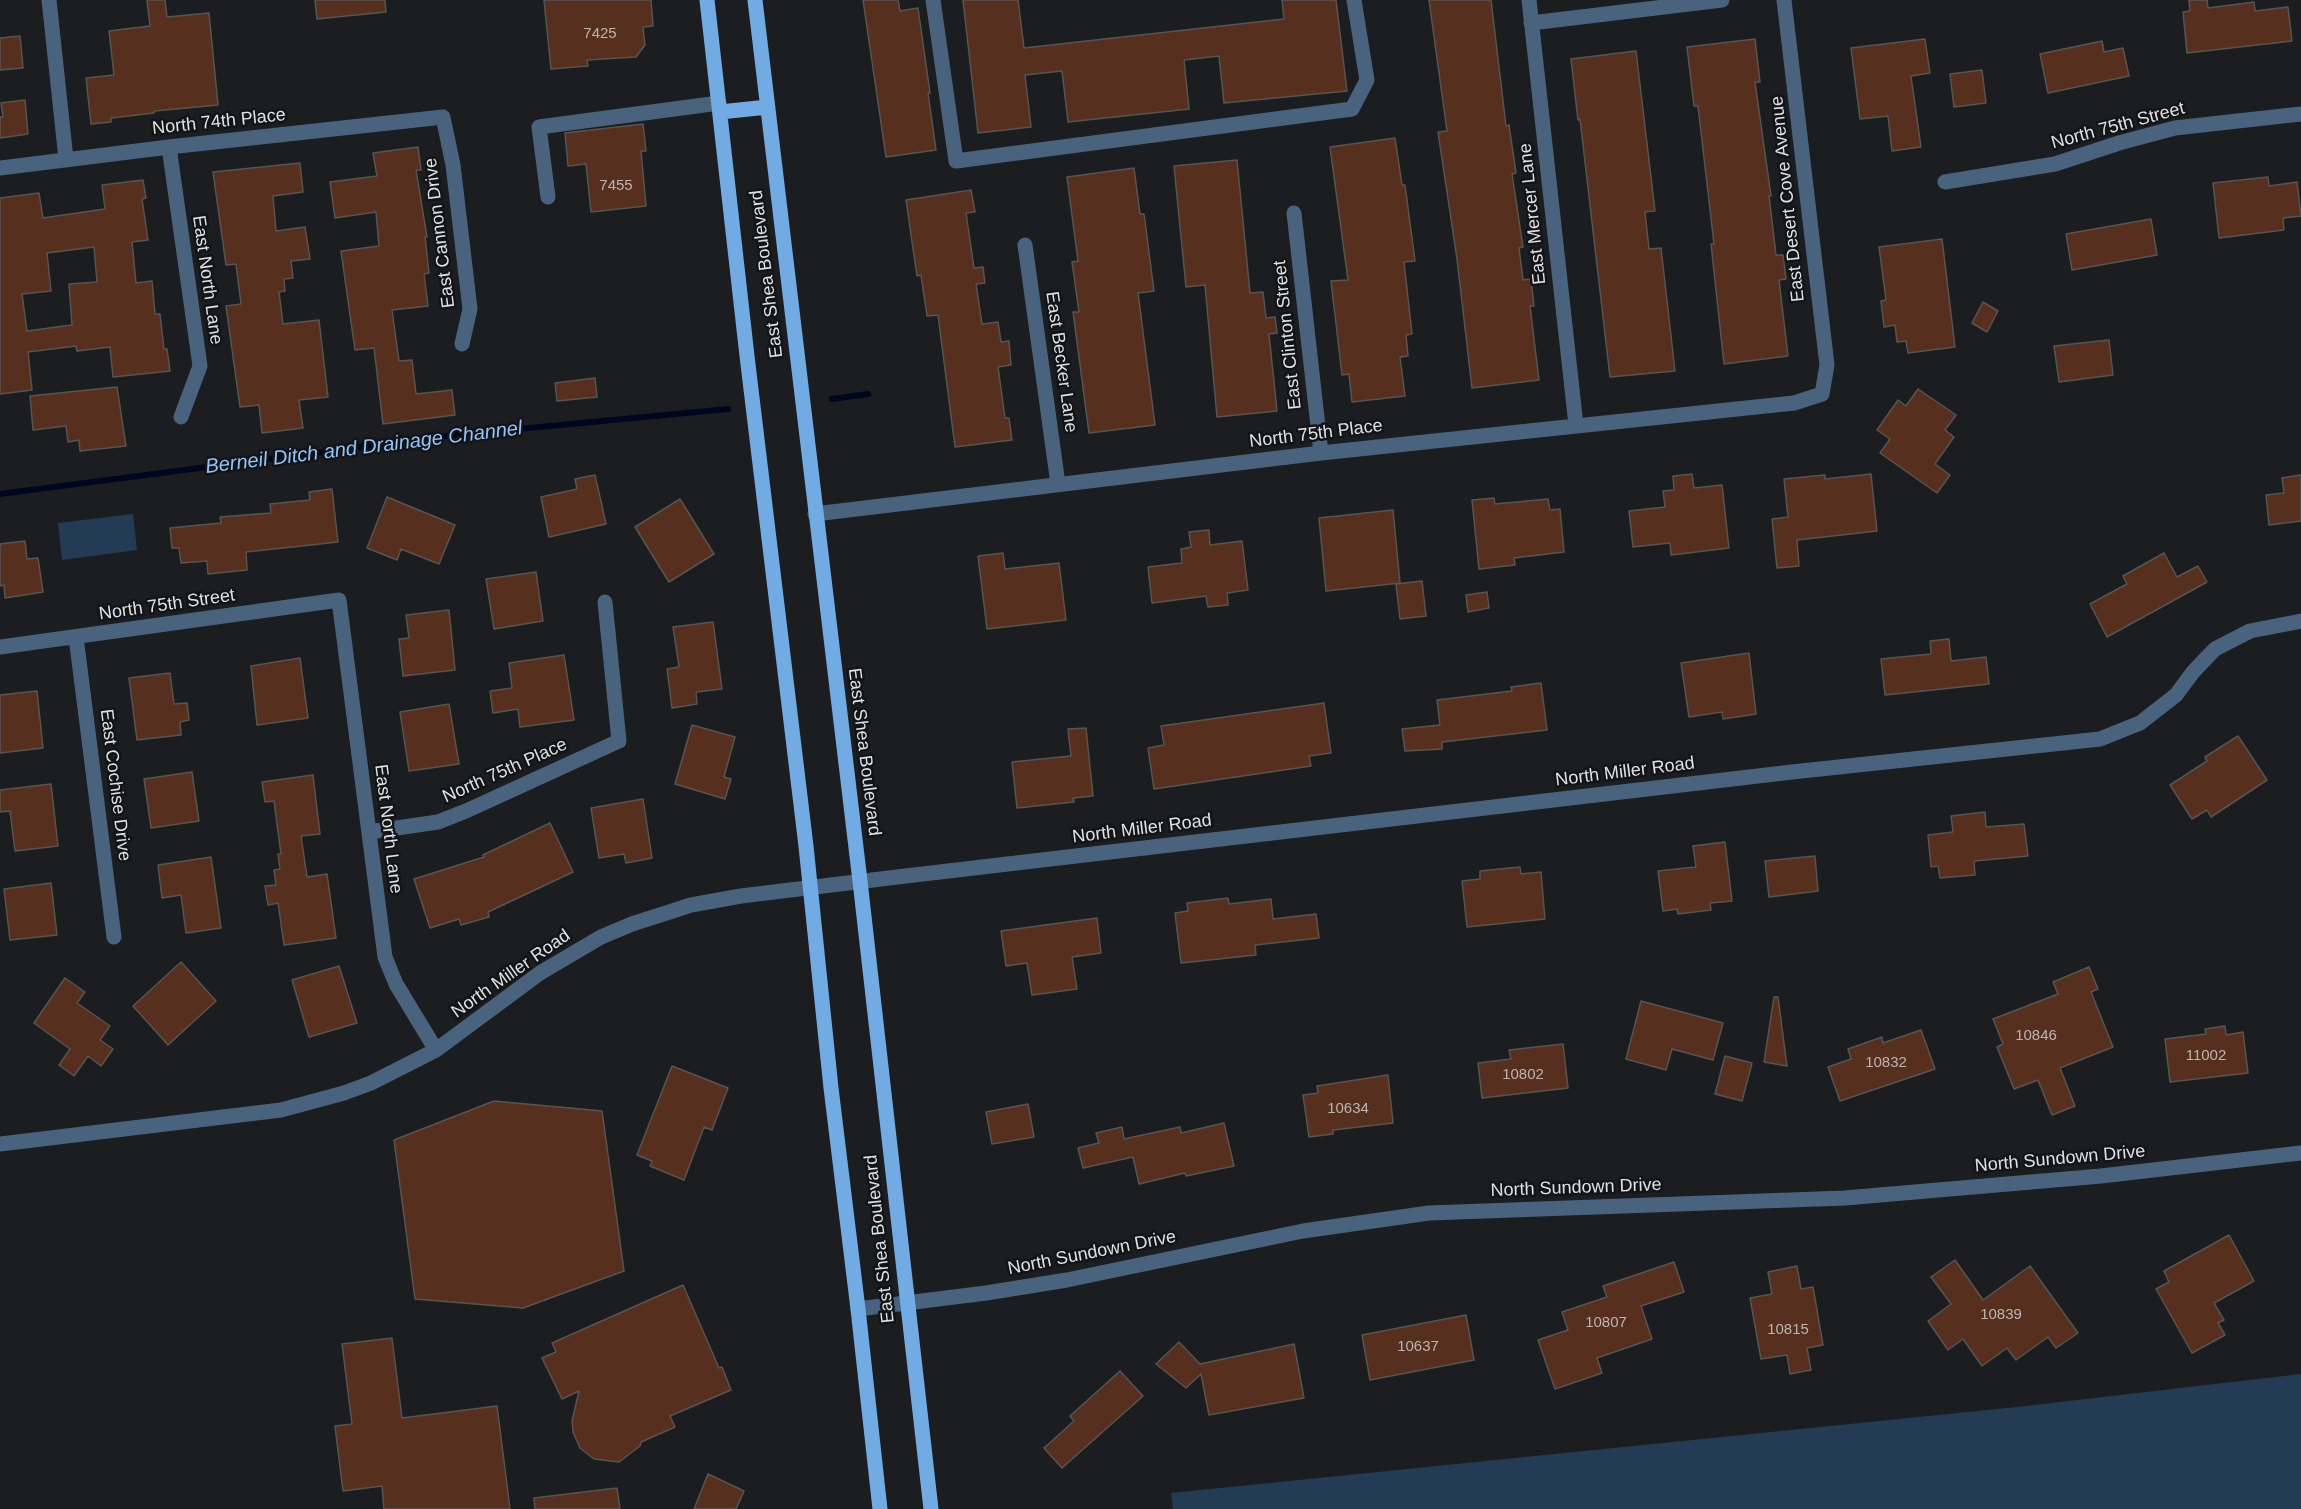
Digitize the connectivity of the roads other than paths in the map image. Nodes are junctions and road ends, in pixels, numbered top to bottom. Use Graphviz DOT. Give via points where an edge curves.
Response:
graph roads {
  1 [pos="49,0"];
  2 [pos="706,0"];
  3 [pos="755,0"];
  4 [pos="933,0"];
  5 [pos="1354,0"];
  6 [pos="1529,0"];
  7 [pos="1722,0"];
  8 [pos="1784,0"];
  9 [pos="1531,23"];
  10 [pos="768,106"];
  11 [pos="720,107"];
  12 [pos="2301,114"];
  13 [pos="443,117"];
  14 [pos="169,147"];
  15 [pos="66,159"];
  16 [pos="0,168"];
  17 [pos="1945,182"];
  18 [pos="548,197"];
  19 [pos="1294,213"];
  20 [pos="1025,245"];
  21 [pos="462,344"];
  22 [pos="1822,394"];
  23 [pos="181,417"];
  24 [pos="1576,425"];
  25 [pos="1321,453"];
  26 [pos="1058,484"];
  27 [pos="815,514"];
  28 [pos="339,600"];
  29 [pos="605,602"];
  30 [pos="2301,621"];
  31 [pos="76,637"];
  32 [pos="0,647"];
  33 [pos="369,832"];
  34 [pos="860,881"];
  35 [pos="810,888"];
  36 [pos="114,937"];
  37 [pos="436,1050"];
  38 [pos="0,1144"];
  39 [pos="2301,1154"];
  40 [pos="907,1303"];
  41 [pos="858,1309"];
  42 [pos="880,1509"];
  43 [pos="931,1509"];
  1 -- 15 [label="street"];
  2 -- 11 [label="main road, East Shea Boulevard"];
  3 -- 10 [label="main road, East Shea Boulevard"];
  4 -- 5 [label="street" via="956,161 1352,110 1367,80"];
  6 -- 9 [label="street, East Mercer Lane"];
  7 -- 9 [label="street"];
  8 -- 22 [label="street, East Desert Cove Avenue" via="1827,366"];
  9 -- 24 [label="street, East Mercer Lane"];
  10 -- 11 [label="main road"];
  10 -- 27 [label="main road, East Shea Boulevard"];
  11 -- 18 [label="street" via="539,127"];
  11 -- 35 [label="main road, East Shea Boulevard"];
  12 -- 17 [label="street, North 75th Street" via="2175,128 2055,164"];
  13 -- 14 [label="street, North 74th Place"];
  13 -- 21 [label="street, East Cannon Drive" via="453,165 470,309"];
  14 -- 15 [label="street, North 74th Place"];
  14 -- 23 [label="street, East North Lane" via="200,366"];
  15 -- 16 [label="street, North 74th Place"];
  19 -- 25 [label="street, East Clinton Street"];
  20 -- 26 [label="street, East Becker Lane"];
  22 -- 24 [label="street, North 75th Place" via="1794,403"];
  24 -- 25 [label="street, North 75th Place"];
  25 -- 26 [label="street, North 75th Place"];
  26 -- 27 [label="street, North 75th Place"];
  27 -- 34 [label="main road, East Shea Boulevard"];
  28 -- 31 [label="street, North 75th Street"];
  28 -- 33 [label="street, East North Lane"];
  29 -- 33 [label="street, North 75th Place" via="619,741 448,818"];
  30 -- 34 [label="street, North Miller Road" via="2250,631 2215,649 2176,695 2140,723 2100,739"];
  31 -- 32 [label="street, North 75th Street"];
  31 -- 36 [label="street, East Cochise Drive"];
  33 -- 37 [label="street, East North Lane" via="385,957 396,984"];
  34 -- 35 [label="street, North Miller Road"];
  34 -- 40 [label="main road, East Shea Boulevard"];
  35 -- 37 [label="street, North Miller Road" via="692,905 622,928 540,973"];
  35 -- 41 [label="main road, East Shea Boulevard"];
  37 -- 38 [label="street, North Miller Road" via="371,1083 281,1110"];
  39 -- 40 [label="street, North Sundown Drive" via="1845,1198 1429,1213 1303,1231 1066,1280"];
  40 -- 41 [label="street, North Sundown Drive"];
  40 -- 43 [label="main road, East Shea Boulevard"];
  41 -- 42 [label="main road, East Shea Boulevard"];
}
